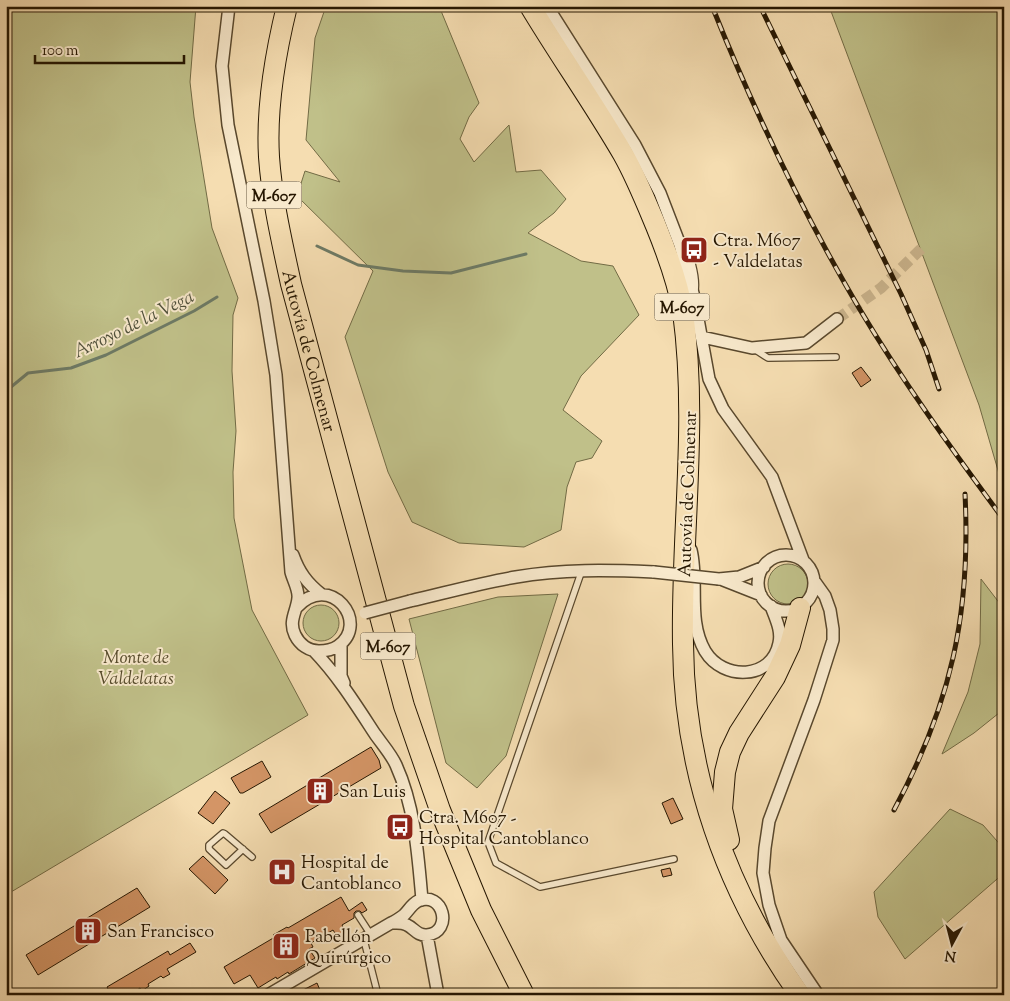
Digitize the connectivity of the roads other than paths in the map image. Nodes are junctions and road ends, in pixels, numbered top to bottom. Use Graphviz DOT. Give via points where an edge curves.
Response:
graph roads {
  1 [pos="229,6"];
  2 [pos="287,6"];
  3 [pos="530,6"];
  4 [pos="547,6"];
  5 [pos="837,319"];
  6 [pos="702,337"];
  7 [pos="752,348"];
  8 [pos="836,357"];
  9 [pos="687,531"];
  10 [pos="289,544"];
  11 [pos="803,560"];
  12 [pos="764,567"];
  13 [pos="582,570"];
  14 [pos="719,579"];
  15 [pos="815,582"];
  16 [pos="321,594"];
  17 [pos="761,595"];
  18 [pos="771,606"];
  19 [pos="297,607"];
  20 [pos="346,608"];
  21 [pos="800,608"];
  22 [pos="365,612"];
  23 [pos="350,625"];
  24 [pos="341,644"];
  25 [pos="314,651"];
  26 [pos="350,696"];
  27 [pos="243,849"];
  28 [pos="252,857"];
  29 [pos="674,860"];
  30 [pos="422,900"];
  31 [pos="410,908"];
  32 [pos="358,915"];
  33 [pos="391,923"];
  34 [pos="410,926"];
  35 [pos="427,935"];
  36 [pos="763,936"];
  37 [pos="367,938"];
  38 [pos="268,995"];
  39 [pos="378,995"];
  40 [pos="438,995"];
  41 [pos="524,995"];
  42 [pos="800,995"];
  43 [pos="818,995"];
  1 -- 10 [label="street" via="222,66 228,125 276,375"];
  2 -- 41 [label="highway, Autovía de Colmenar / M-607" via="270,105 269,156 277,222 291,284 404,706 440,810 481,910"];
  3 -- 9 [label="highway, Autovía de Colmenar / M-607" via="623,155 660,237 675,280 682,310 690,391"];
  4 -- 6 [label="street" via="635,145 660,193 680,245"];
  5 -- 7 [label="street" via="806,343"];
  6 -- 7 [label="street"];
  6 -- 11 [label="street" via="709,379 723,409 772,477"];
  7 -- 8 [label="lane" via="768,358"];
  9 -- 18 [label="street" via="695,566 695,621 704,650 716,664 735,672 748,672 770,660 776,653 780,636"];
  9 -- 36 [label="highway, Autovía de Colmenar / M-607" via="683,645 690,732 714,829 730,873"];
  10 -- 16 [label="street" via="297,567"];
  10 -- 19 [label="street" via="291,572 299,595"];
  11 -- 12 [label="street" via="780,555 770,559"];
  11 -- 15 [label="street" via="813,573"];
  12 -- 14 [label="street" via="739,577"];
  12 -- 17 [label="street" via="758,585"];
  13 -- 14 [label="street, bridge" via="654,572"];
  13 -- 22 [label="street, bridge" via="515,577"];
  13 -- 29 [label="lane" via="488,842 496,863 540,887"];
  14 -- 17 [label="street"];
  15 -- 21 [label="street" via="811,597"];
  15 -- 43 [label="street" via="830,610 833,640 769,821 763,873 768,905 781,940"];
  16 -- 19 [label="street" via="303,600"];
  16 -- 20 [label="street" via="331,596"];
  17 -- 18 [label="street"];
  18 -- 21 [label="street" via="790,611"];
  19 -- 25 [label="street" via="293,615 294,633 299,641"];
  20 -- 22 [label="street"];
  20 -- 23 [label="street"];
  21 -- 36 [label="highway" via="790,645 775,677 739,733 725,772 722,809 728,836 755,902"];
  22 -- 23 [label="street"];
  23 -- 24 [label="street"];
  24 -- 25 [label="street" via="333,649"];
  24 -- 26 [label="street" via="341,676"];
  25 -- 26 [label="street"];
  26 -- 30 [label="street" via="396,764 413,825"];
  27 -- 27 [label="lane" via="222,833 209,845 209,849 226,865"];
  27 -- 28 [label="lane"];
  30 -- 31 [label="street"];
  30 -- 35 [label="street" via="436,903 443,916 437,931"];
  31 -- 33 [label="street"];
  31 -- 34 [label="street" via="407,916"];
  32 -- 37 [label="lane"];
  33 -- 34 [label="street"];
  33 -- 37 [label="street"];
  34 -- 35 [label="street" via="419,934"];
  35 -- 40 [label="street"];
  36 -- 42 [label="highway, Autovía de Colmenar / M-607"];
  37 -- 38 [label="street"];
  37 -- 39 [label="lane"];
}
